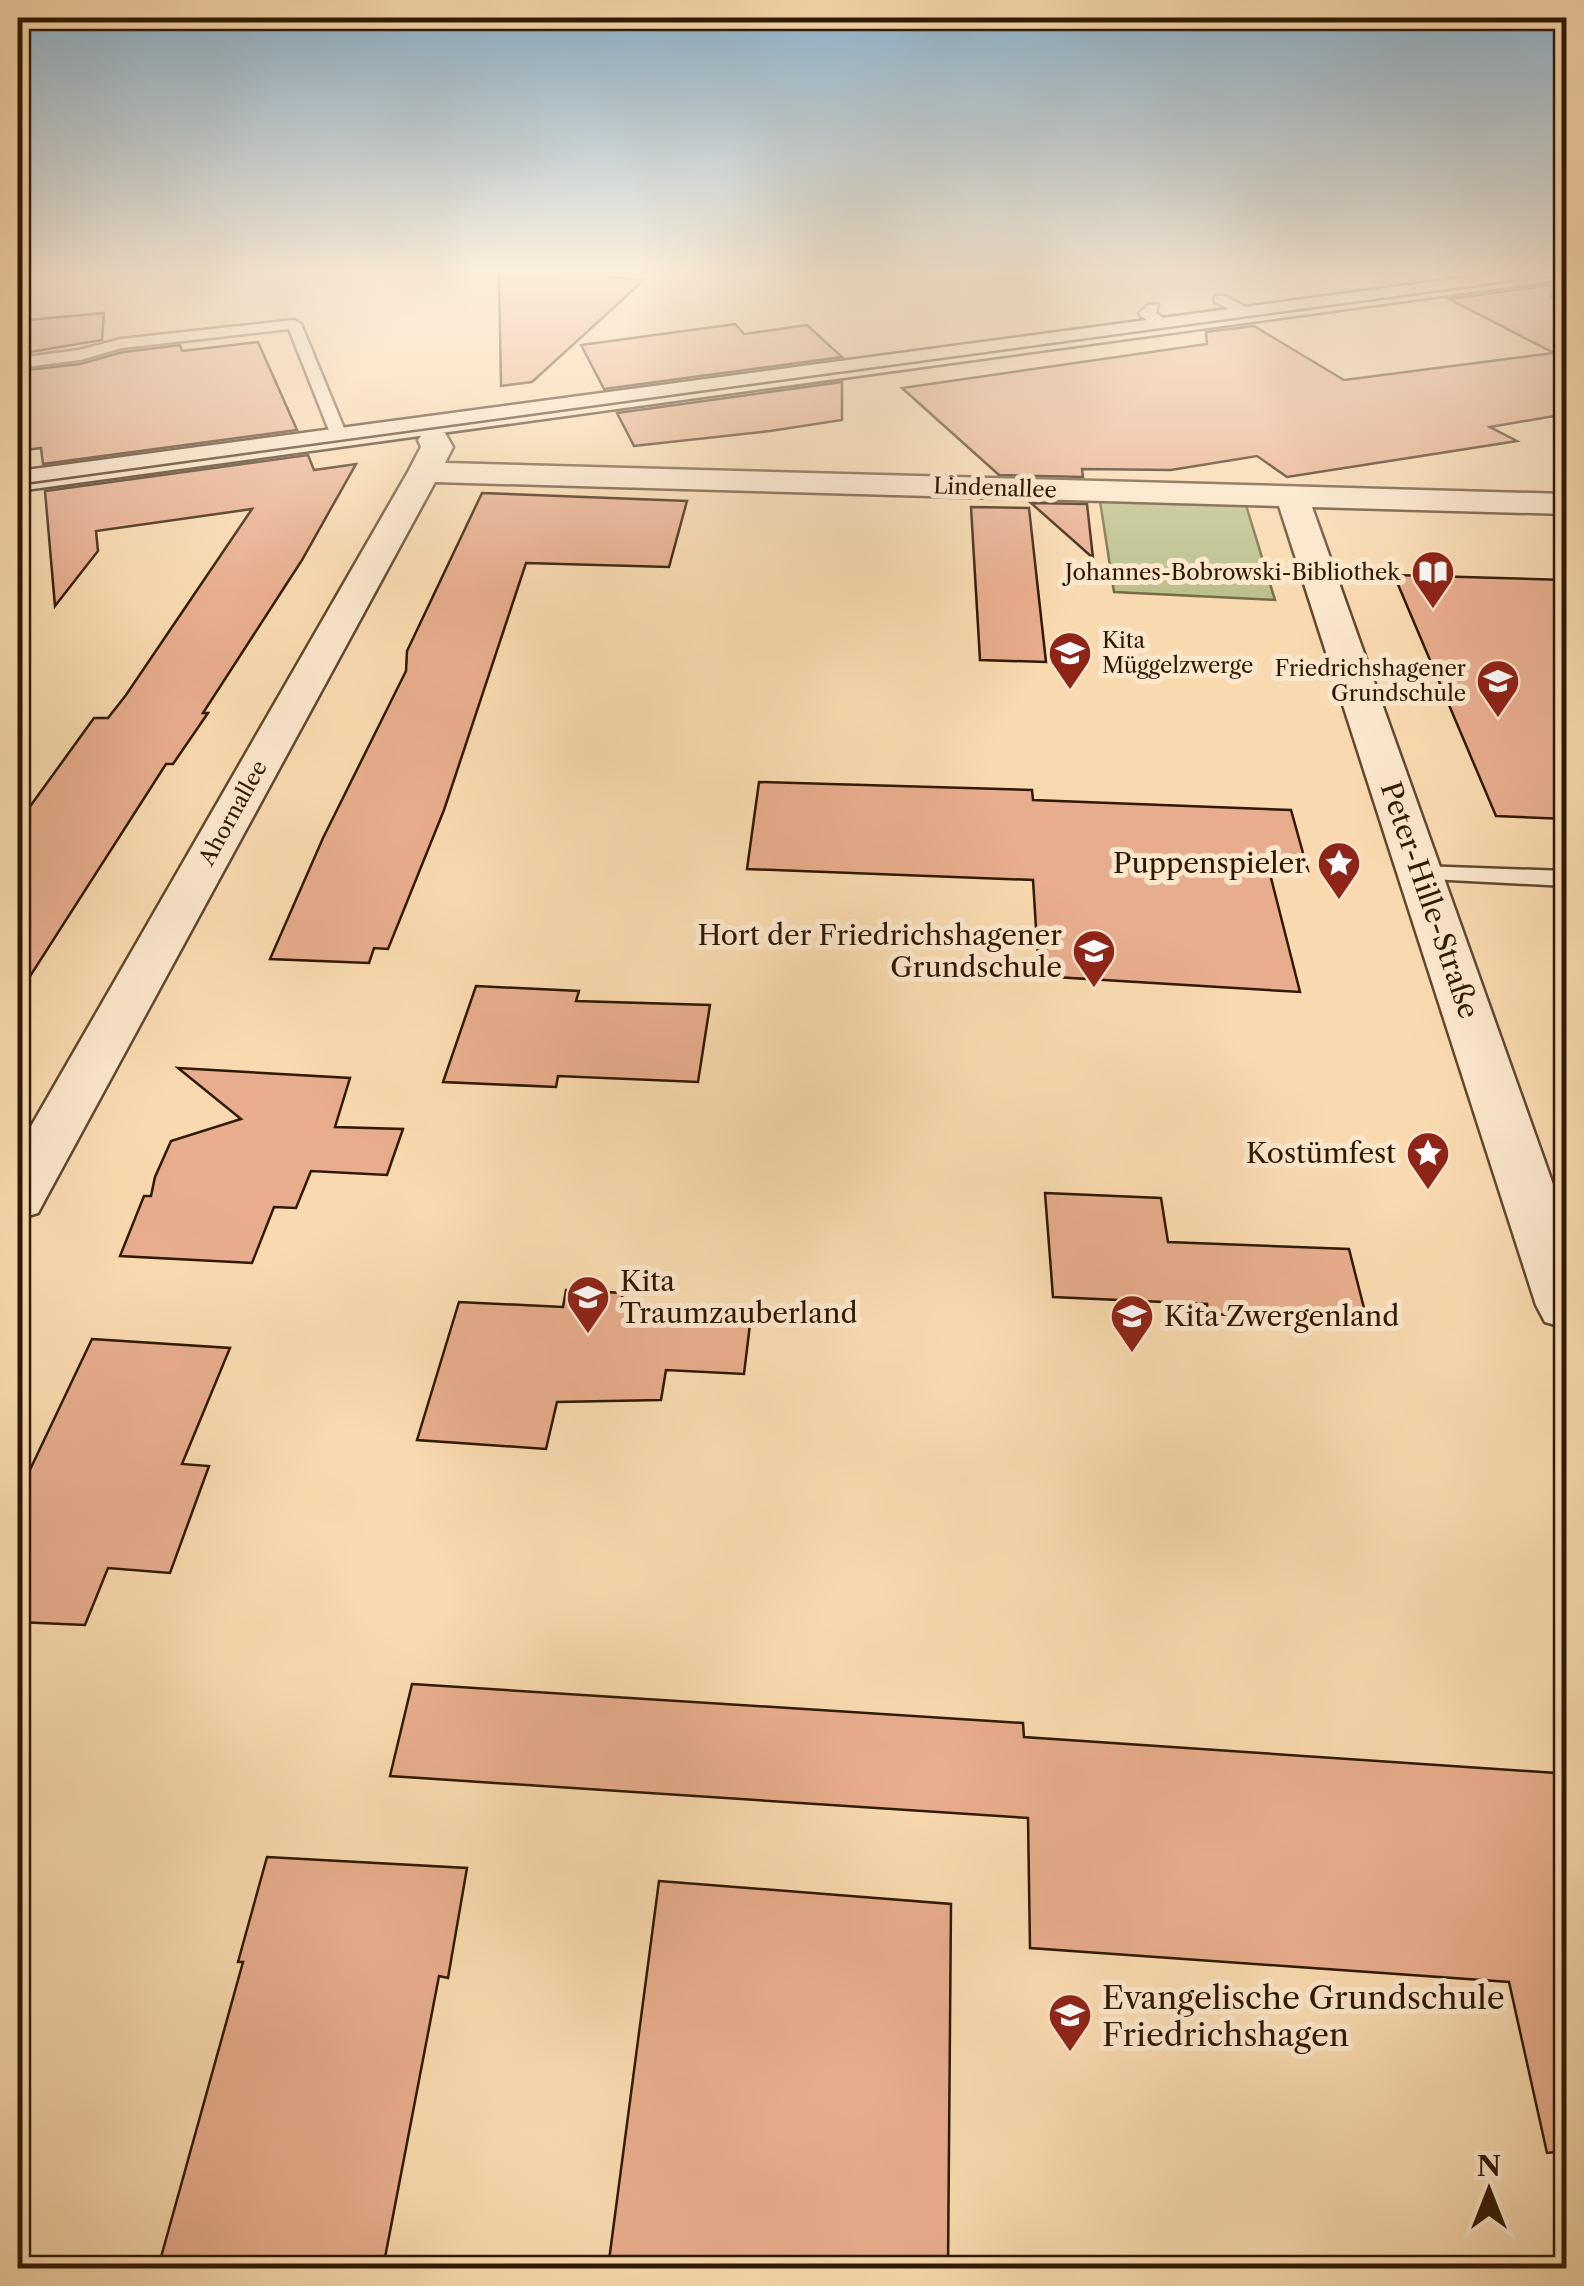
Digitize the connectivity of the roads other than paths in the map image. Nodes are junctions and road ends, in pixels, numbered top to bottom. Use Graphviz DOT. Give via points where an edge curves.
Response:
graph roads {
  1 [pos="316,379"];
  2 [pos="745,379"];
  3 [pos="428,426"];
  4 [pos="340,438"];
  5 [pos="424,472"];
  6 [pos="18,481"];
  7 [pos="1292,496"];
  8 [pos="1566,504"];
  9 [pos="1420,872"];
  10 [pos="1566,879"];
  11 [pos="18,1198"];
  12 [pos="1566,1304"];
  1 -- 4 [label="lane"];
  2 -- 3 [label="street"];
  3 -- 4 [label="street"];
  3 -- 5 [label="street, Ahornallee" via="436,447"];
  4 -- 6 [label="street"];
  5 -- 7 [label="street, Lindenallee"];
  5 -- 11 [label="street, Ahornallee"];
  7 -- 8 [label="street, Lindenallee"];
  7 -- 9 [label="street, Peter-Hille-Straße"];
  9 -- 10 [label="lane"];
  9 -- 12 [label="street, Peter-Hille-Straße"];
}
